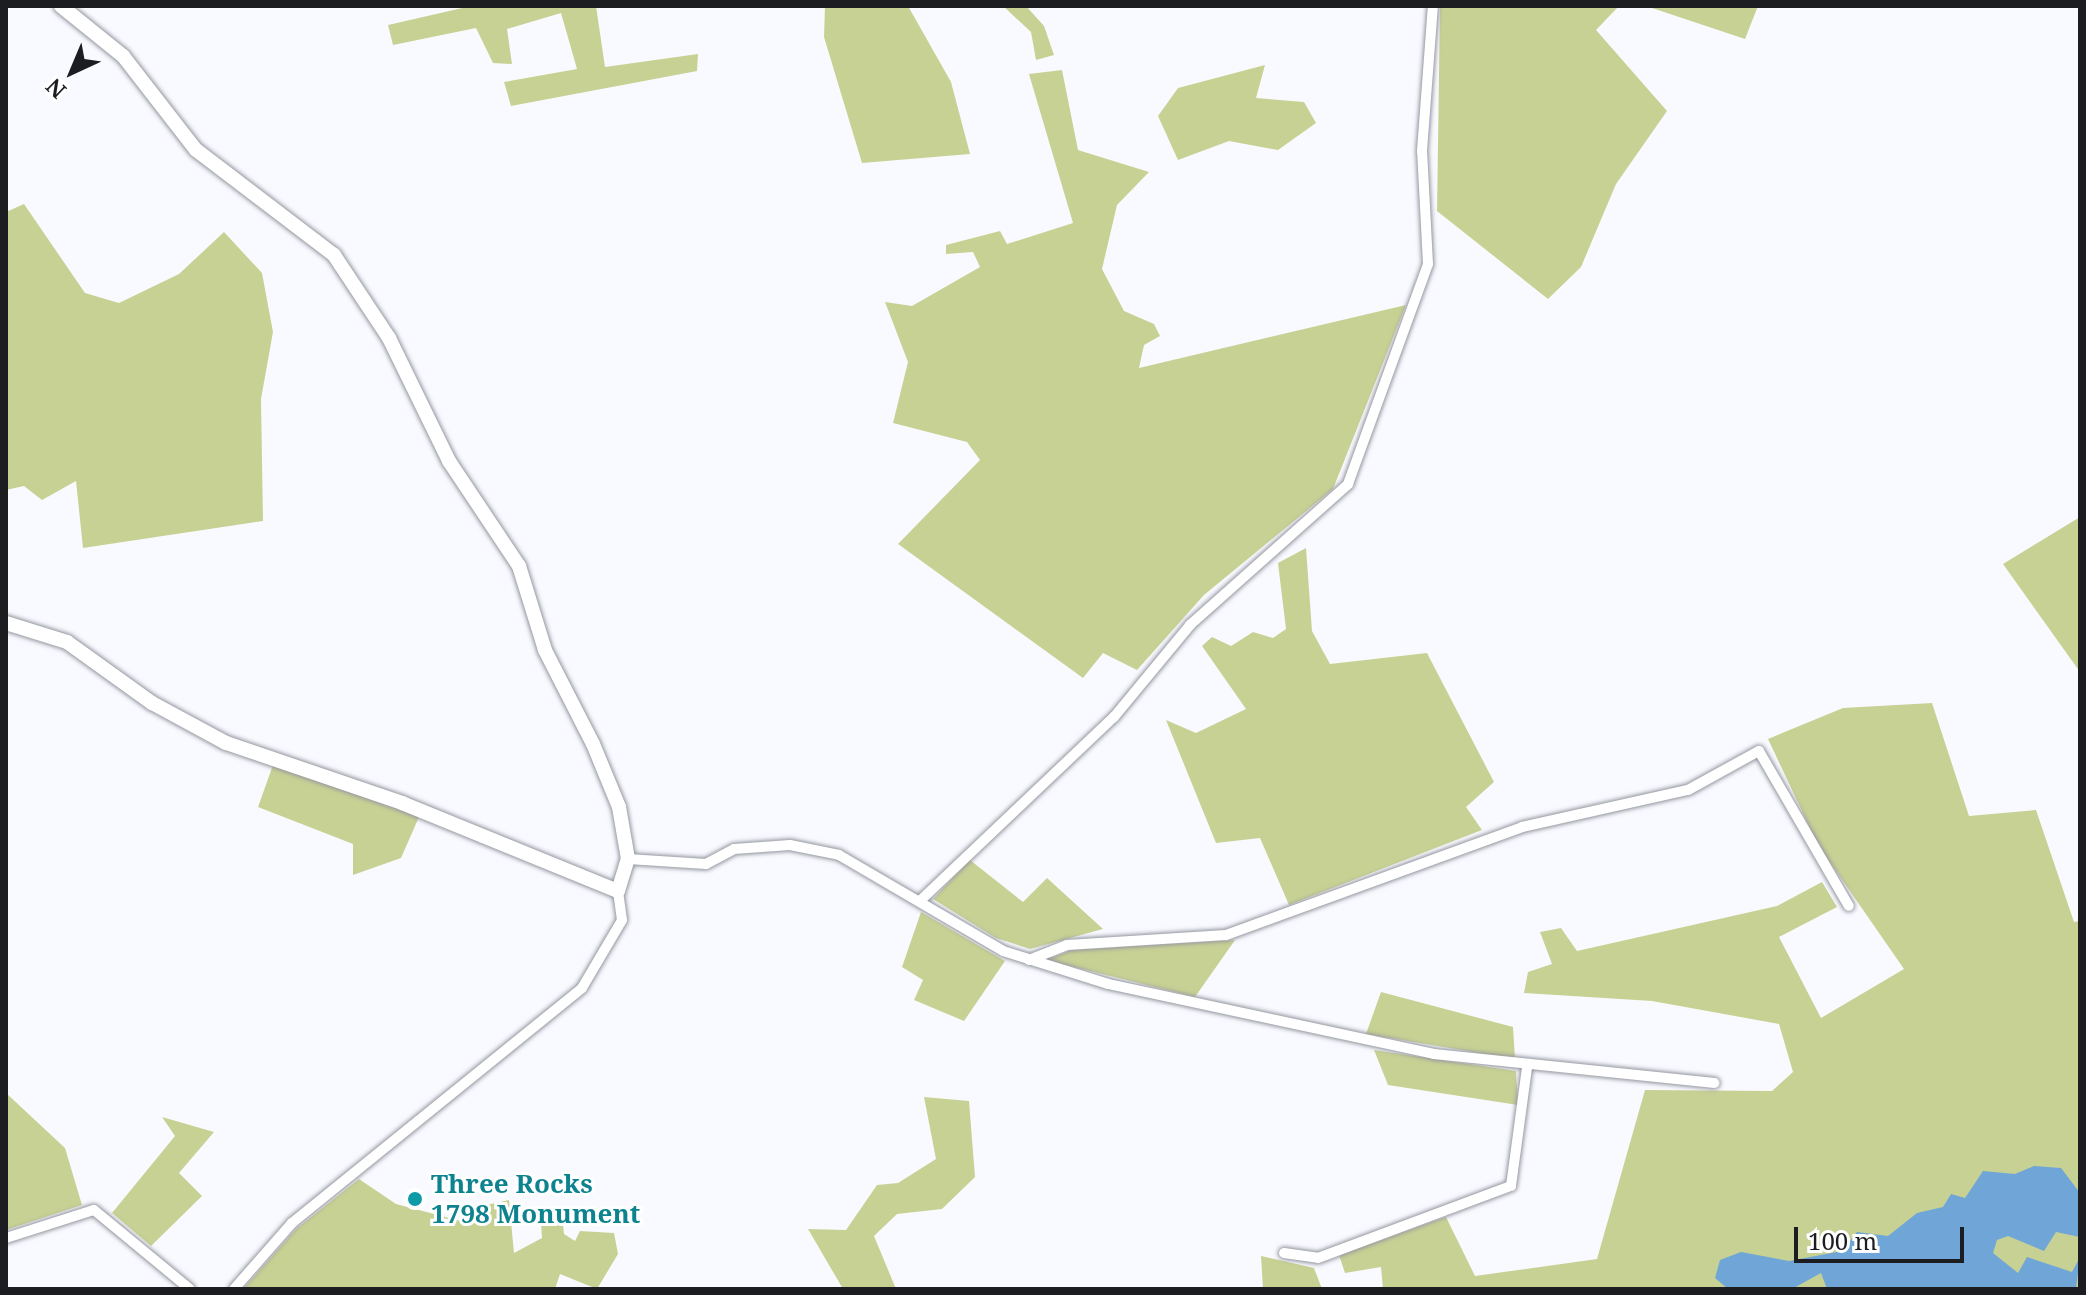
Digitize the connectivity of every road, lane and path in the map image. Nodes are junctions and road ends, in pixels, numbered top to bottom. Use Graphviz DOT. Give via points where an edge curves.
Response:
graph roads {
  1 [pos="61,6"];
  2 [pos="1433,6"];
  3 [pos="6,623"];
  4 [pos="628,859"];
  5 [pos="618,891"];
  6 [pos="922,899"];
  7 [pos="1849,906"];
  8 [pos="1029,960"];
  9 [pos="1527,1067"];
  10 [pos="1715,1083"];
  11 [pos="6,1238"];
  12 [pos="1284,1253"];
  13 [pos="190,1289"];
  14 [pos="234,1289"];
  1 -- 4 [label="street" via="123,56 196,150 334,255 363,297 449,461 519,566 545,650 619,807"];
  2 -- 6 [label="street" via="1422,151 1428,264 1348,484 1190,625 1114,717"];
  3 -- 5 [label="street" via="67,642 152,703 226,743 402,803"];
  4 -- 5 [label="street"];
  4 -- 6 [label="street" via="706,864 734,849 790,845 839,855"];
  5 -- 14 [label="street" via="622,920 582,988 292,1223"];
  6 -- 8 [label="street" via="1003,951"];
  7 -- 8 [label="street" via="1759,751 1688,790 1522,827 1226,935 1067,945"];
  8 -- 9 [label="street" via="1259,1019"];
  9 -- 10 [label="street"];
  9 -- 12 [label="street" via="1511,1186 1318,1258"];
  11 -- 13 [label="street" via="94,1210"];
}
